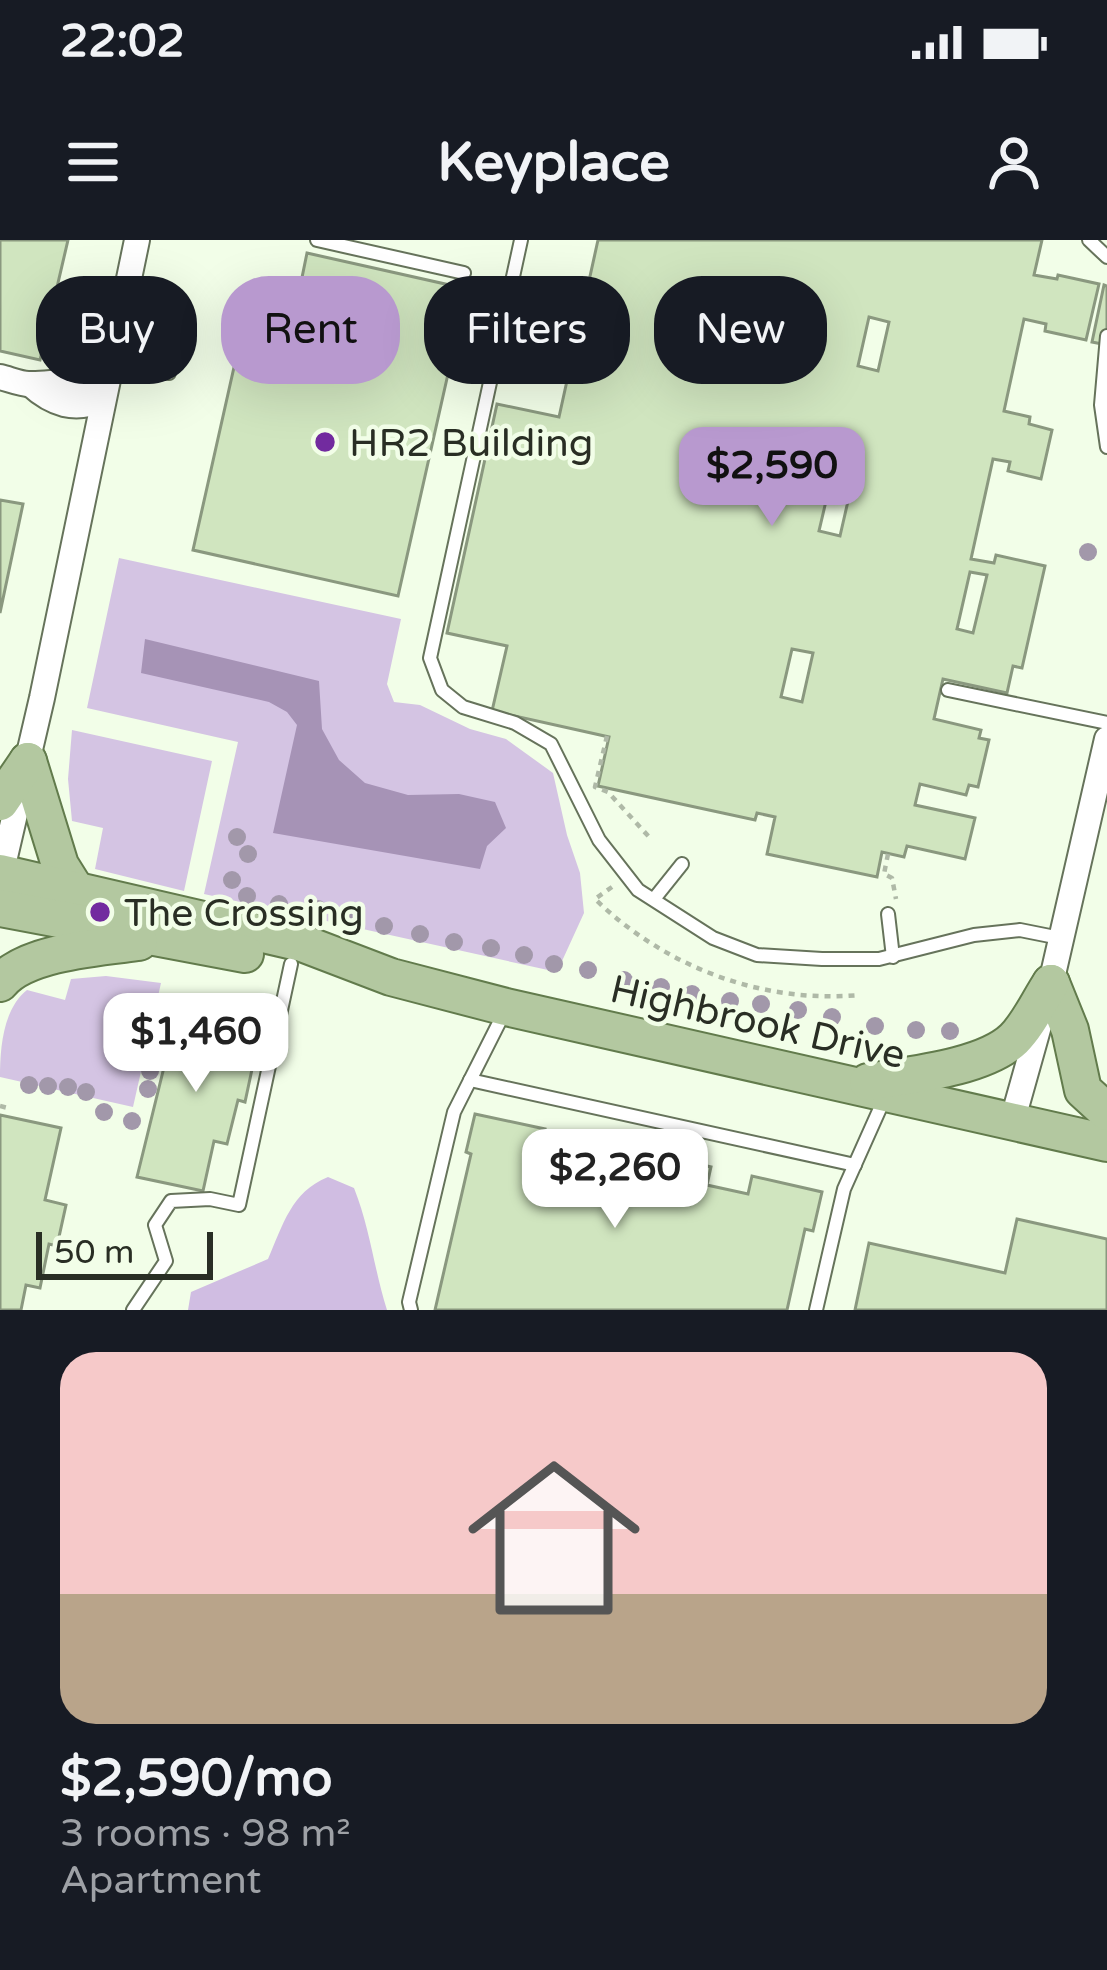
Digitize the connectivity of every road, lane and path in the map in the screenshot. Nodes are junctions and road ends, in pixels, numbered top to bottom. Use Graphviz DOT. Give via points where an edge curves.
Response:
graph roads {
  1 [pos="137,240"];
  2 [pos="317,240"];
  3 [pos="521,240"];
  4 [pos="1089,240"];
  5 [pos="1107,256"];
  6 [pos="464,273"];
  7 [pos="130,276"];
  8 [pos="1107,336"];
  9 [pos="0,377"];
  10 [pos="107,384"];
  11 [pos="104,400"];
  12 [pos="1107,447"];
  13 [pos="949,690"];
  14 [pos="1107,723"];
  15 [pos="607,736"];
  16 [pos="1106,748"];
  17 [pos="28,760"];
  18 [pos="0,802"];
  19 [pos="650,838"];
  20 [pos="888,854"];
  21 [pos="682,864"];
  22 [pos="0,873"];
  23 [pos="75,889"];
  24 [pos="595,899"];
  25 [pos="654,899"];
  26 [pos="896,901"];
  27 [pos="0,908"];
  28 [pos="888,914"];
  29 [pos="166,938"];
  30 [pos="1060,938"];
  31 [pos="893,957"];
  32 [pos="291,964"];
  33 [pos="391,977"];
  34 [pos="0,983"];
  35 [pos="1051,983"];
  36 [pos="860,995"];
  37 [pos="506,1007"];
  38 [pos="470,1080"];
  39 [pos="847,1085"];
  40 [pos="887,1094"];
  41 [pos="1107,1112"];
  42 [pos="1012,1122"];
  43 [pos="1107,1143"];
  44 [pos="855,1165"];
  45 [pos="133,1310"];
  46 [pos="410,1310"];
  47 [pos="816,1310"];
  1 -- 7 [label="street"];
  2 -- 6 [label="lane"];
  3 -- 25 [label="lane" via="430,658 442,690 463,707 551,744 599,840"];
  4 -- 5 [label="lane"];
  8 -- 12 [label="lane"];
  9 -- 11 [label="street" via="62,405"];
  10 -- 11 [label="street"];
  11 -- 17 [label="street"];
  13 -- 14 [label="lane"];
  15 -- 19 [label="path" via="595,787"];
  16 -- 30 [label="street"];
  17 -- 18 [label="main road"];
  17 -- 22 [label="street"];
  17 -- 23 [label="main road"];
  20 -- 26 [label="path" via="884,874"];
  21 -- 25 [label="lane"];
  22 -- 23 [label="main road, Highbrook Drive"];
  23 -- 33 [label="main road, Highbrook Drive" via="302,943"];
  24 -- 36 [label="path" via="647,943 718,977 771,991"];
  25 -- 31 [label="lane" via="758,956"];
  27 -- 29 [label="main road, Highbrook Drive"];
  28 -- 31 [label="lane"];
  29 -- 32 [label="main road, Highbrook Drive"];
  29 -- 34 [label="main road" via="42,959"];
  30 -- 31 [label="lane" via="1020,930 974,935"];
  30 -- 35 [label="street"];
  32 -- 33 [label="main road, Highbrook Drive"];
  32 -- 45 [label="lane" via="239,1205 171,1201 155,1225 166,1262"];
  33 -- 37 [label="main road, Highbrook Drive"];
  35 -- 39 [label="main road" via="1020,1032 998,1050"];
  35 -- 41 [label="main road" via="1080,1083"];
  35 -- 42 [label="street"];
  37 -- 38 [label="lane"];
  37 -- 39 [label="main road, Highbrook Drive"];
  38 -- 44 [label="lane"];
  38 -- 46 [label="lane" via="454,1112"];
  39 -- 40 [label="main road, Highbrook Drive"];
  40 -- 42 [label="main road, Highbrook Drive"];
  40 -- 44 [label="lane"];
  42 -- 43 [label="main road, Highbrook Drive"];
  44 -- 47 [label="lane"];
}
